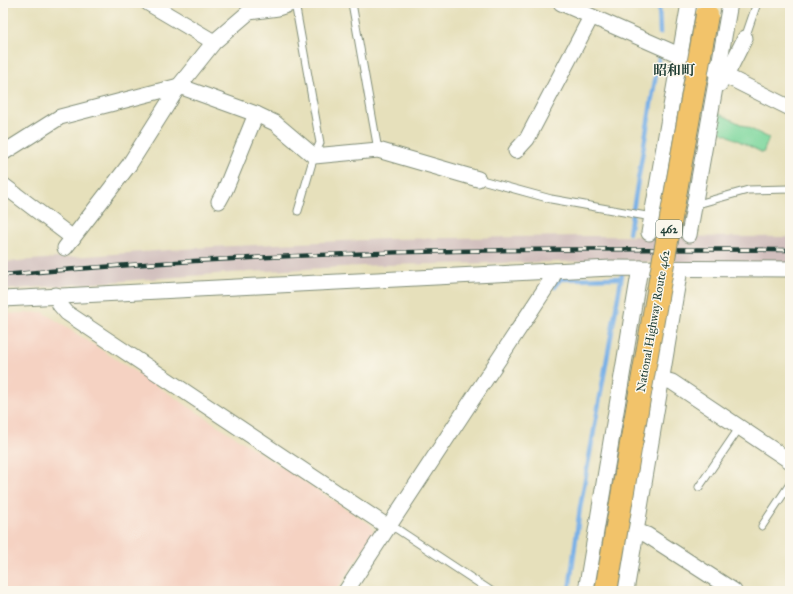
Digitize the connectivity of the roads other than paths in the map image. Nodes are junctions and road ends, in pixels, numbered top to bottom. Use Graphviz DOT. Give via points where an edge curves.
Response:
graph roads {
  1 [pos="148,3"];
  2 [pos="294,3"];
  3 [pos="352,3"];
  4 [pos="561,3"];
  5 [pos="689,3"];
  6 [pos="730,3"];
  7 [pos="757,3"];
  8 [pos="246,8"];
  9 [pos="708,9"];
  10 [pos="591,17"];
  11 [pos="745,38"];
  12 [pos="214,42"];
  13 [pos="681,56"];
  14 [pos="722,74"];
  15 [pos="179,86"];
  16 [pos="790,108"];
  17 [pos="256,114"];
  18 [pos="378,150"];
  19 [pos="516,151"];
  20 [pos="3,153"];
  21 [pos="314,156"];
  22 [pos="478,179"];
  23 [pos="3,185"];
  24 [pos="790,189"];
  25 [pos="219,201"];
  26 [pos="694,205"];
  27 [pos="298,210"];
  28 [pos="649,214"];
  29 [pos="649,233"];
  30 [pos="689,235"];
  31 [pos="640,268"];
  32 [pos="680,269"];
  33 [pos="790,269"];
  34 [pos="555,271"];
  35 [pos="56,296"];
  36 [pos="3,299"];
  37 [pos="662,379"];
  38 [pos="740,427"];
  39 [pos="790,461"];
  40 [pos="790,484"];
  41 [pos="700,487"];
  42 [pos="762,526"];
  43 [pos="388,527"];
  44 [pos="636,531"];
  45 [pos="346,591"];
  46 [pos="491,591"];
  47 [pos="586,591"];
  48 [pos="606,591"];
  49 [pos="626,591"];
  50 [pos="734,591"];
  1 -- 12 [label="street"];
  2 -- 8 [label="street" via="278,8"];
  2 -- 21 [label="lane" via="320,143"];
  3 -- 18 [label="lane"];
  4 -- 10 [label="street"];
  5 -- 13 [label="street"];
  6 -- 14 [label="street"];
  7 -- 11 [label="lane"];
  8 -- 12 [label="street"];
  9 -- 48 [label="highway, National Highway Route 462 / 462, bridge"];
  10 -- 13 [label="street"];
  10 -- 19 [label="street" via="527,139"];
  11 -- 14 [label="street"];
  12 -- 15 [label="street"];
  13 -- 14 [label="street"];
  13 -- 28 [label="street"];
  14 -- 16 [label="street"];
  14 -- 26 [label="street" via="714,92"];
  15 -- 17 [label="street"];
  15 -- 20 [label="street" via="60,117"];
  15 -- 23 [label="street" via="129,165 69,243"];
  17 -- 21 [label="street" via="275,123"];
  17 -- 25 [label="street"];
  18 -- 21 [label="street"];
  18 -- 22 [label="street"];
  21 -- 27 [label="lane"];
  22 -- 28 [label="lane" via="551,199"];
  24 -- 26 [label="lane" via="748,190"];
  26 -- 28 [label="street"];
  26 -- 30 [label="street"];
  28 -- 29 [label="street"];
  31 -- 32 [label="street"];
  31 -- 34 [label="street"];
  31 -- 47 [label="street"];
  32 -- 33 [label="street"];
  32 -- 37 [label="street"];
  34 -- 35 [label="street"];
  34 -- 43 [label="street"];
  35 -- 36 [label="street"];
  35 -- 43 [label="street" via="66,313"];
  37 -- 38 [label="street" via="672,382"];
  37 -- 44 [label="street"];
  38 -- 39 [label="street"];
  38 -- 41 [label="lane"];
  40 -- 42 [label="lane"];
  43 -- 45 [label="street"];
  43 -- 46 [label="lane" via="397,529"];
  44 -- 49 [label="street"];
  44 -- 50 [label="street" via="647,535"];
}
